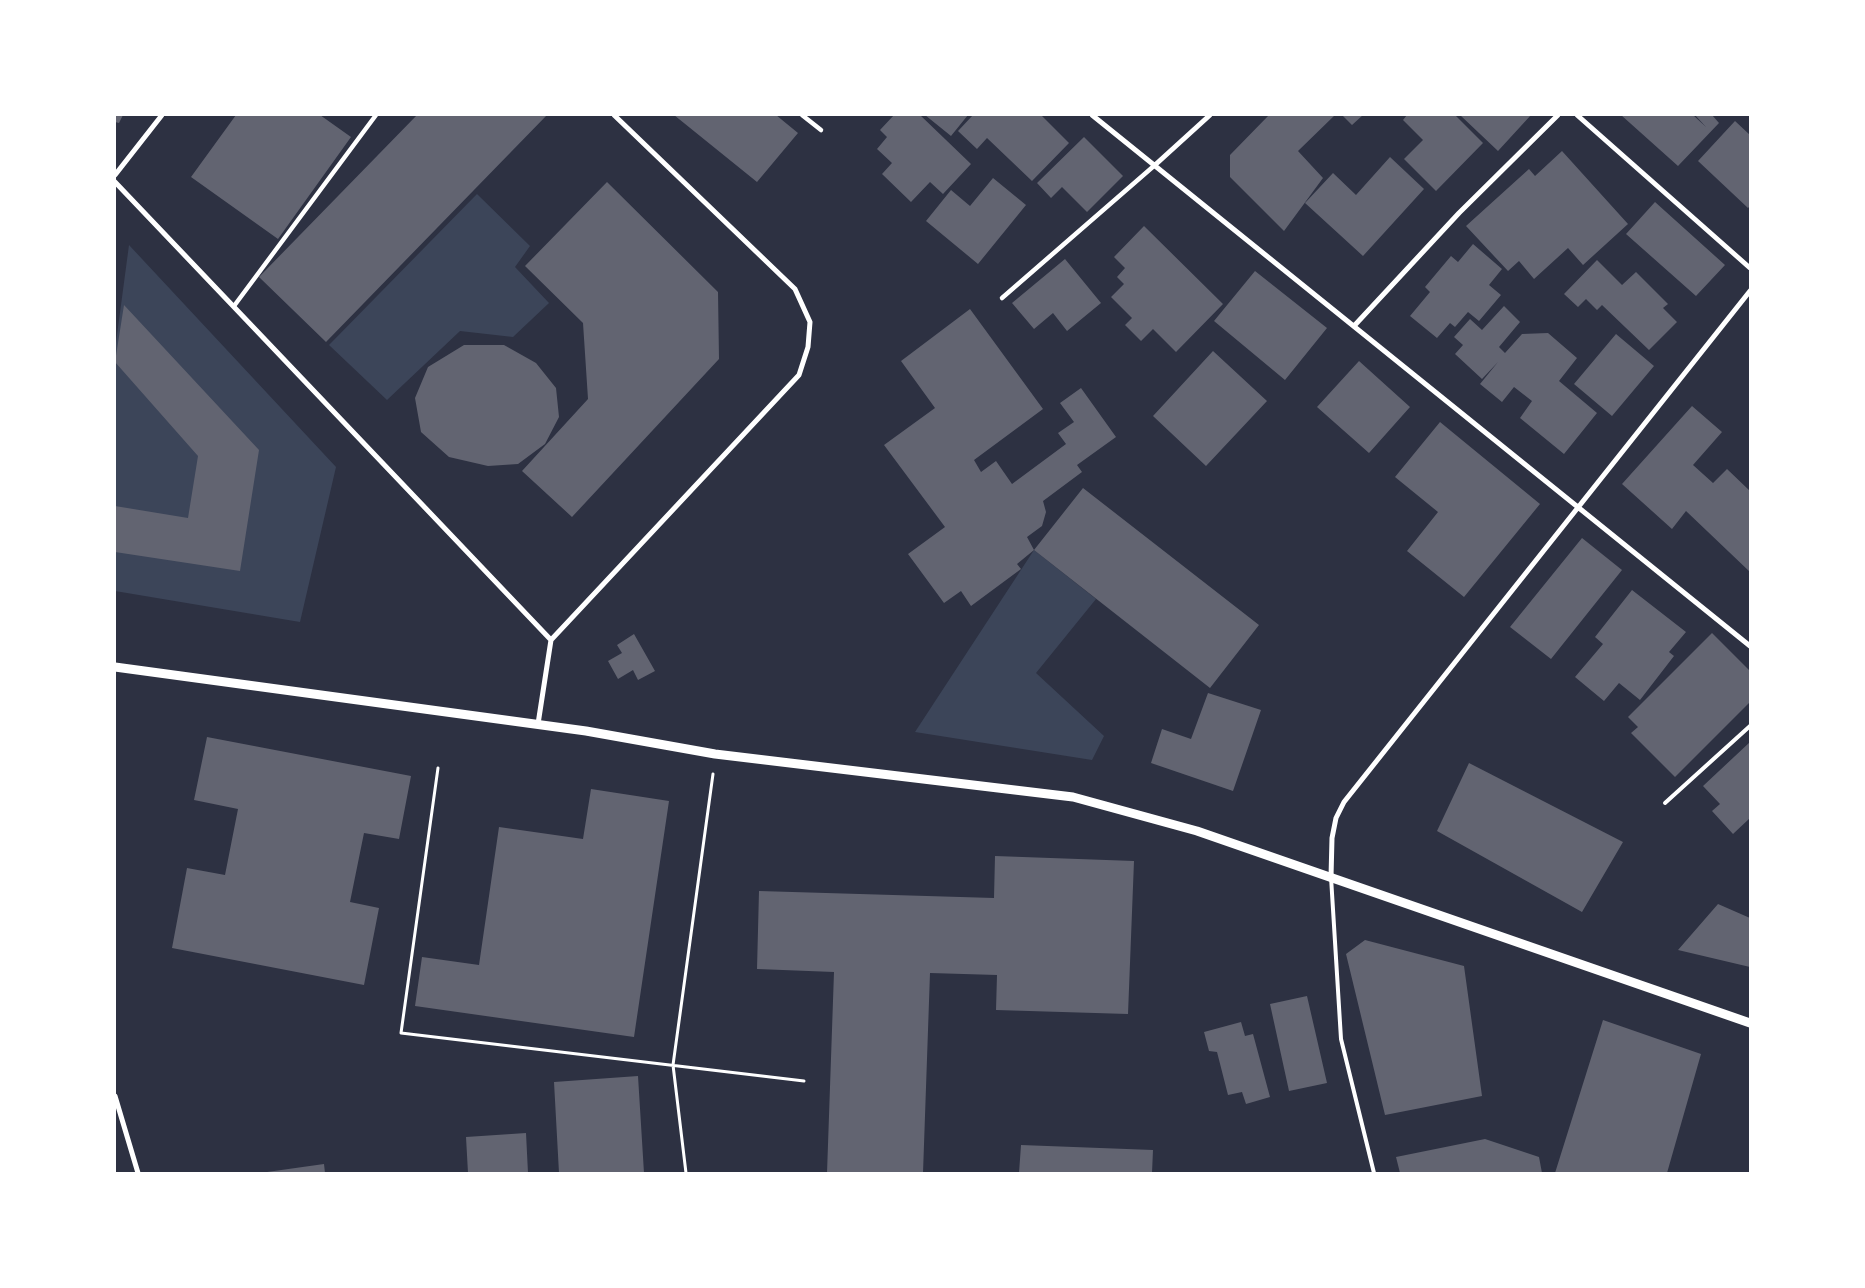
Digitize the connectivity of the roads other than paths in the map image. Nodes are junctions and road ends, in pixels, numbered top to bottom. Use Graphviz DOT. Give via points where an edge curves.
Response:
graph roads {
  1 [pos="162,115"];
  2 [pos="376,115"];
  3 [pos="614,115"];
  4 [pos="802,115"];
  5 [pos="1092,115"];
  6 [pos="1210,115"];
  7 [pos="1558,115"];
  8 [pos="1577,115"];
  9 [pos="821,130"];
  10 [pos="1155,165"];
  11 [pos="115,175"];
  12 [pos="115,182"];
  13 [pos="1750,268"];
  14 [pos="1750,291"];
  15 [pos="1002,298"];
  16 [pos="234,306"];
  17 [pos="1354,326"];
  18 [pos="1579,508"];
  19 [pos="551,640"];
  20 [pos="1750,646"];
  21 [pos="115,667"];
  22 [pos="538,724"];
  23 [pos="1750,726"];
  24 [pos="1665,803"];
  25 [pos="1331,877"];
  26 [pos="1750,1023"];
  27 [pos="115,1096"];
  28 [pos="138,1173"];
  29 [pos="1374,1173"];
  1 -- 11 [label="street"];
  2 -- 16 [label="street"];
  3 -- 19 [label="street" via="796,289 810,322 808,347 799,375"];
  4 -- 9 [label="street"];
  5 -- 10 [label="street"];
  6 -- 10 [label="street"];
  7 -- 17 [label="street"];
  8 -- 13 [label="street"];
  10 -- 15 [label="street"];
  10 -- 17 [label="street"];
  12 -- 16 [label="street"];
  14 -- 18 [label="street"];
  16 -- 19 [label="street"];
  17 -- 18 [label="street"];
  18 -- 20 [label="street"];
  18 -- 25 [label="street" via="1344,802 1336,818 1332,838"];
  19 -- 22 [label="street"];
  21 -- 22 [label="street"];
  22 -- 25 [label="street" via="716,754 1072,798 1197,831"];
  23 -- 24 [label="lane"];
  25 -- 26 [label="street"];
  25 -- 29 [label="lane" via="1340,1039"];
  27 -- 28 [label="street"];
}
